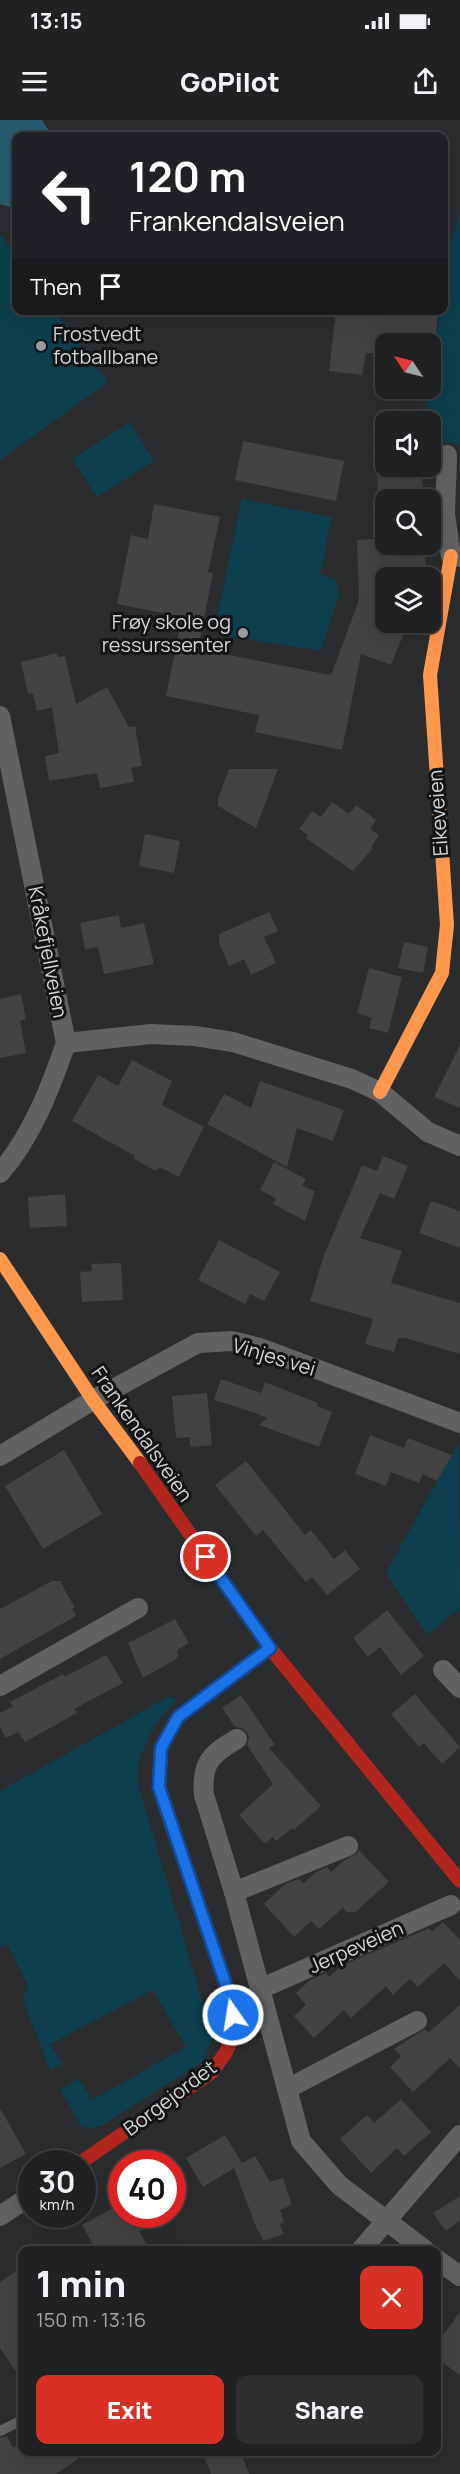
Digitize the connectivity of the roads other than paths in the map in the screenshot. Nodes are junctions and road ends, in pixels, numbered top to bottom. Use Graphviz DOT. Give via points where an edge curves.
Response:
graph roads {
  1 [pos="447,455"];
  2 [pos="455,557"];
  3 [pos="0,717"];
  4 [pos="6,773"];
  5 [pos="451,974"];
  6 [pos="66,1043"];
  7 [pos="380,1092"];
  8 [pos="460,1146"];
  9 [pos="0,1173"];
  10 [pos="0,1259"];
  11 [pos="93,1400"];
  12 [pos="460,1423"];
  13 [pos="0,1456"];
  14 [pos="138,1608"];
  15 [pos="270,1648"];
  16 [pos="443,1670"];
  17 [pos="0,1686"];
  18 [pos="460,1688"];
  19 [pos="237,1739"];
  20 [pos="348,1846"];
  21 [pos="460,1881"];
  22 [pos="234,1892"];
  23 [pos="451,1905"];
  24 [pos="260,1989"];
  25 [pos="417,2021"];
  26 [pos="287,2089"];
  27 [pos="460,2135"];
  28 [pos="96,2152"];
  29 [pos="18,2204"];
  30 [pos="0,2216"];
  31 [pos="387,2222"];
  32 [pos="365,2246"];
  33 [pos="420,2246"];
  34 [pos="441,2263"];
  35 [pos="460,2276"];
  36 [pos="18,2422"];
  37 [pos="0,2431"];
  1 -- 2 [label="street" via="446,514"];
  2 -- 5 [label="street, Eikeveien" via="430,675"];
  3 -- 4 [label="street, Kråkefjellveien"];
  4 -- 6 [label="street, Kråkefjellveien"];
  5 -- 7 [label="street, Eikeveien"];
  6 -- 7 [label="street" via="151,1034 195,1036 233,1042 352,1079"];
  6 -- 9 [label="street, Kråkefjellveien" via="50,1092 15,1155"];
  7 -- 8 [label="street" via="428,1132"];
  10 -- 11 [label="street, Frankendalsveien"];
  11 -- 12 [label="street, Vinjes vei" via="198,1343 232,1341"];
  11 -- 13 [label="street, Vinjes vei"];
  11 -- 15 [label="street, Frankendalsveien"];
  14 -- 17 [label="street"];
  15 -- 21 [label="street, Frankendalsveien"];
  15 -- 28 [label="street, Borgejordet" via="178,1717 161,1748 159,1787 230,1997 236,2033 212,2072"];
  16 -- 18 [label="street"];
  19 -- 22 [label="street" via="214,1753 202,1779"];
  20 -- 22 [label="street"];
  22 -- 24 [label="street"];
  23 -- 24 [label="street, Jerpeveien"];
  24 -- 26 [label="street"];
  25 -- 26 [label="street"];
  26 -- 31 [label="street" via="301,2141 339,2185"];
  27 -- 31 [label="street"];
  29 -- 30 [label="street"];
  31 -- 32 [label="street"];
  31 -- 33 [label="street"];
  34 -- 35 [label="street"];
  36 -- 37 [label="lane"];
}
